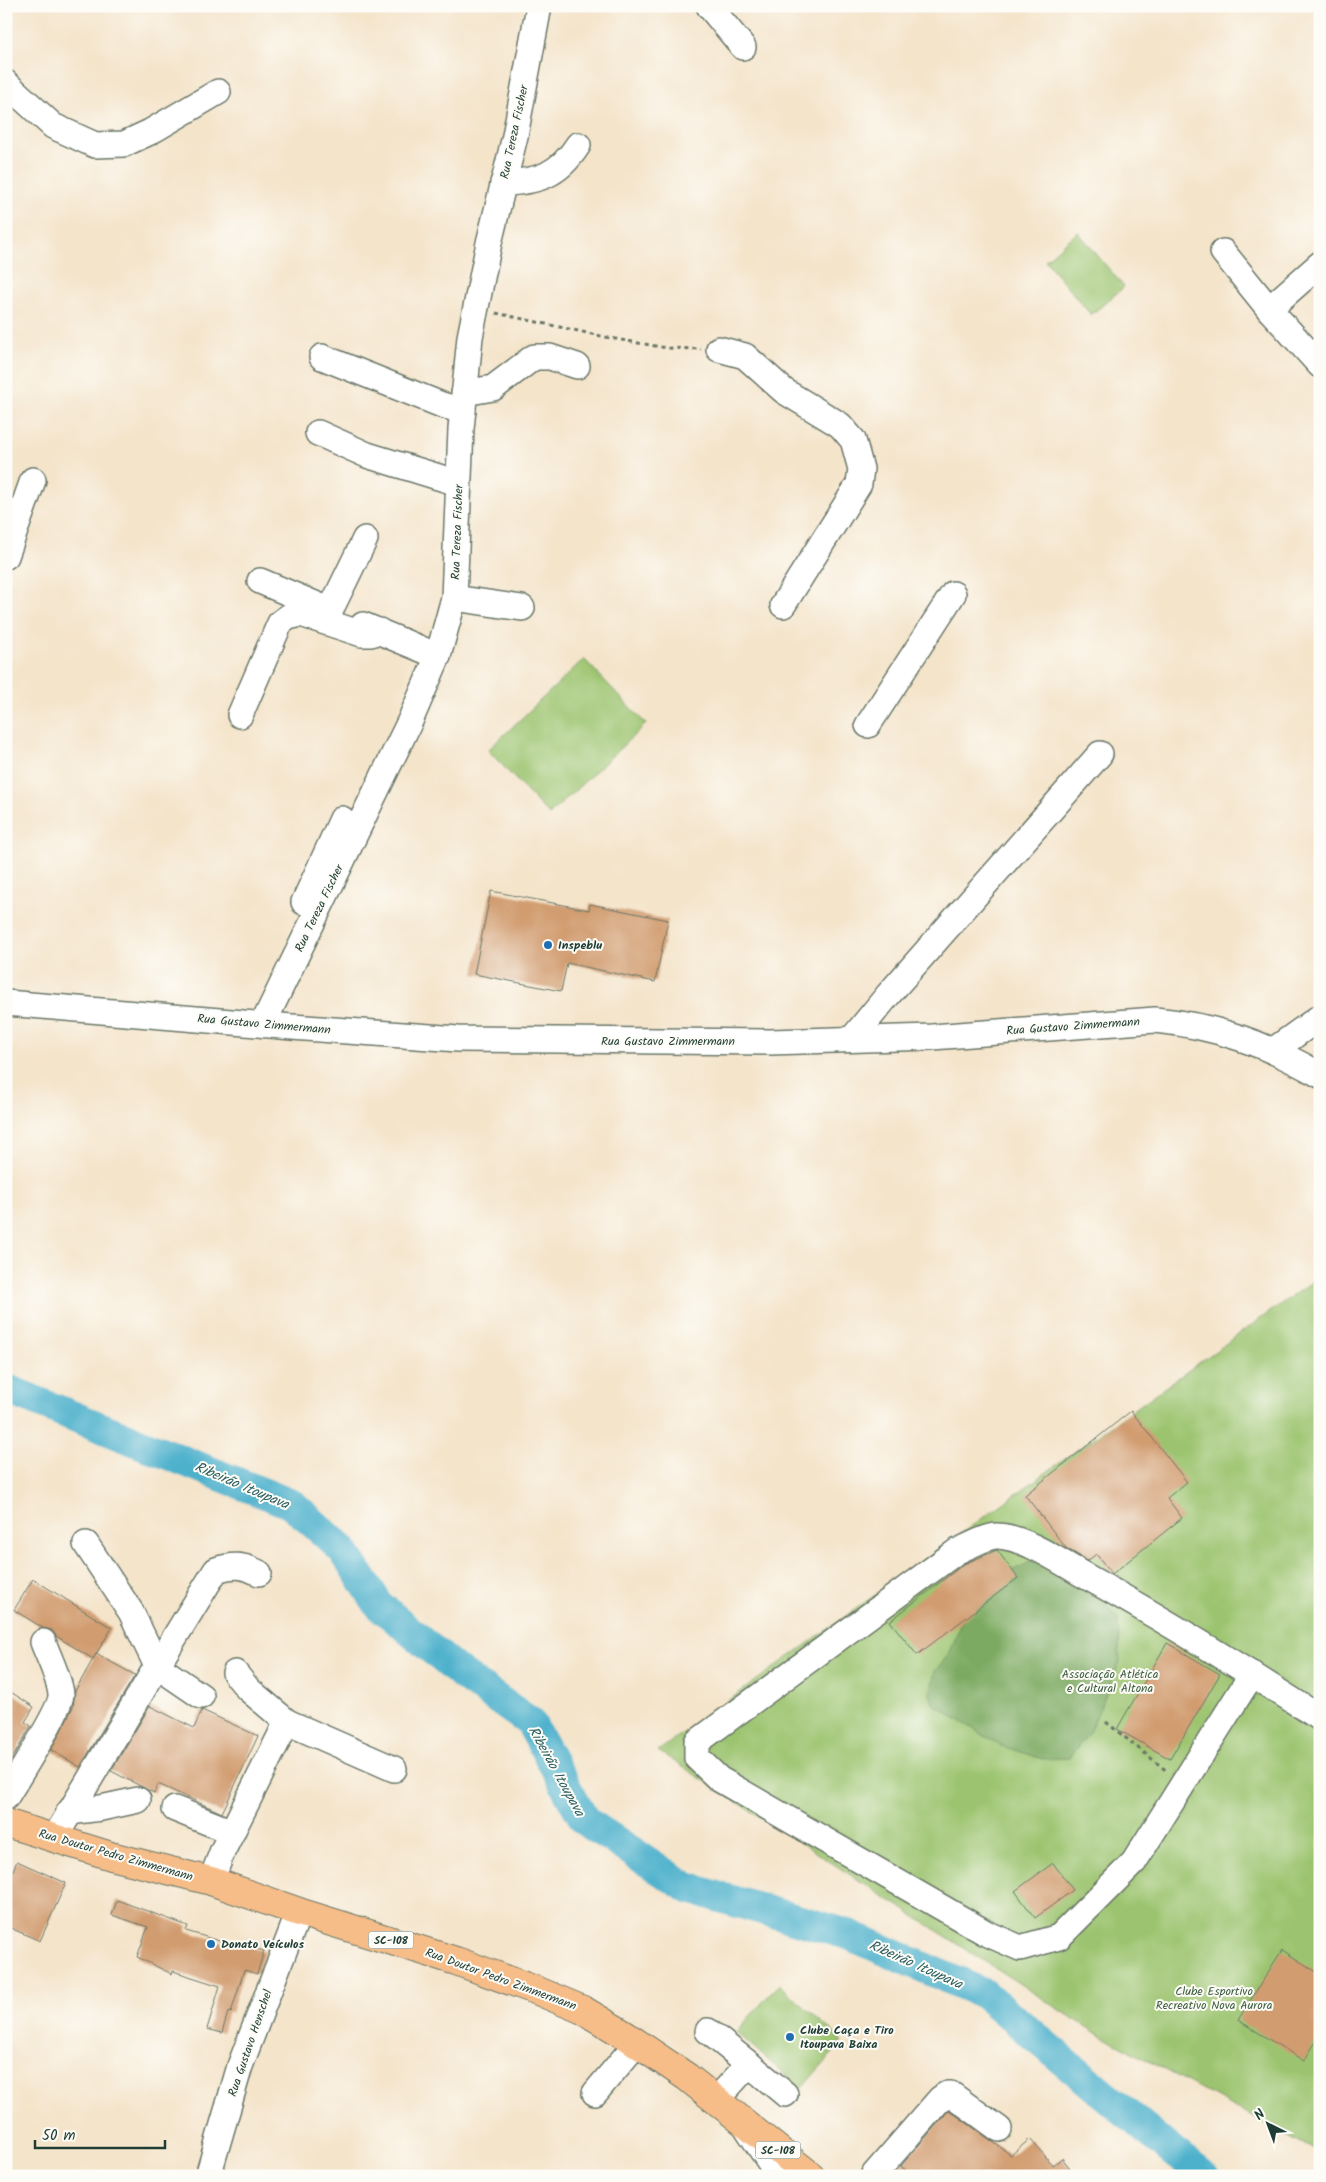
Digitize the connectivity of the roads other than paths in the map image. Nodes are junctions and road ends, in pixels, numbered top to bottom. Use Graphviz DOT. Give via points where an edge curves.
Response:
graph roads {
  1 [pos="539,6"];
  2 [pos="710,6"];
  3 [pos="743,47"];
  4 [pos="6,83"];
  5 [pos="218,92"];
  6 [pos="578,145"];
  7 [pos="503,183"];
  8 [pos="1223,252"];
  9 [pos="1320,264"];
  10 [pos="1270,309"];
  11 [pos="719,349"];
  12 [pos="322,358"];
  13 [pos="1320,365"];
  14 [pos="577,366"];
  15 [pos="463,402"];
  16 [pos="318,433"];
  17 [pos="33,480"];
  18 [pos="458,482"];
  19 [pos="365,539"];
  20 [pos="6,556"];
  21 [pos="260,581"];
  22 [pos="953,594"];
  23 [pos="454,598"];
  24 [pos="783,606"];
  25 [pos="522,608"];
  26 [pos="330,610"];
  27 [pos="380,631"];
  28 [pos="438,656"];
  29 [pos="240,714"];
  30 [pos="868,725"];
  31 [pos="1100,754"];
  32 [pos="342,819"];
  33 [pos="6,1003"];
  34 [pos="1320,1017"];
  35 [pos="256,1023"];
  36 [pos="852,1039"];
  37 [pos="1274,1050"];
  38 [pos="1320,1075"];
  39 [pos="86,1544"];
  40 [pos="259,1573"];
  41 [pos="44,1642"];
  42 [pos="157,1666"];
  43 [pos="235,1673"];
  44 [pos="1252,1674"];
  45 [pos="202,1696"];
  46 [pos="1320,1718"];
  47 [pos="286,1722"];
  48 [pos="394,1768"];
  49 [pos="6,1797"];
  50 [pos="138,1800"];
  51 [pos="176,1809"];
  52 [pos="69,1812"];
  53 [pos="6,1823"];
  54 [pos="232,1832"];
  55 [pos="54,1839"];
  56 [pos="211,1881"];
  57 [pos="299,1912"];
  58 [pos="708,2031"];
  59 [pos="637,2043"];
  60 [pos="749,2064"];
  61 [pos="595,2092"];
  62 [pos="785,2094"];
  63 [pos="716,2100"];
  64 [pos="745,2124"];
  65 [pos="999,2129"];
  66 [pos="208,2176"];
  67 [pos="779,2176"];
  68 [pos="811,2176"];
  69 [pos="874,2176"];
  1 -- 7 [label="street, Rua Tereza Fischer"];
  2 -- 3 [label="street"];
  4 -- 5 [label="street" via="53,126 95,145 124,144"];
  6 -- 7 [label="street" via="569,159 555,171 536,179"];
  7 -- 15 [label="street, Rua Tereza Fischer" via="470,337"];
  8 -- 10 [label="street"];
  9 -- 10 [label="street"];
  10 -- 13 [label="street"];
  11 -- 24 [label="street" via="745,356 784,391 840,425 853,440 861,469 859,484"];
  12 -- 15 [label="street" via="442,405"];
  14 -- 15 [label="street" via="550,357 534,358 493,388"];
  15 -- 18 [label="street, Rua Tereza Fischer"];
  16 -- 18 [label="street" via="367,456"];
  17 -- 20 [label="street"];
  18 -- 23 [label="street, Rua Tereza Fischer"];
  19 -- 26 [label="street"];
  21 -- 26 [label="street"];
  22 -- 30 [label="street"];
  23 -- 25 [label="street"];
  23 -- 28 [label="street, Rua Tereza Fischer"];
  26 -- 27 [label="street"];
  27 -- 28 [label="street"];
  27 -- 29 [label="street" via="362,634 301,614 288,616 280,623"];
  28 -- 35 [label="street, Rua Tereza Fischer" via="410,721"];
  31 -- 36 [label="street"];
  32 -- 35 [label="street"];
  33 -- 35 [label="street, Rua Gustavo Zimmermann"];
  34 -- 37 [label="street"];
  35 -- 36 [label="street, Rua Gustavo Zimmermann" via="458,1039 725,1042"];
  36 -- 37 [label="street, Rua Gustavo Zimmermann" via="932,1037 1155,1020 1234,1035"];
  37 -- 38 [label="street, Rua Gustavo Zimmermann"];
  39 -- 42 [label="street" via="131,1612"];
  40 -- 42 [label="street" via="245,1566 230,1565 216,1570"];
  41 -- 49 [label="street" via="58,1683 60,1701"];
  42 -- 45 [label="street"];
  42 -- 52 [label="street"];
  43 -- 47 [label="street" via="248,1689"];
  44 -- 44 [label="street" via="1029,1544 997,1536 956,1552 697,1742 697,1758 719,1779 986,1933 1020,1948 1059,1937 1134,1862"];
  44 -- 46 [label="street"];
  47 -- 48 [label="street"];
  47 -- 54 [label="street"];
  50 -- 52 [label="street"];
  51 -- 54 [label="street"];
  52 -- 55 [label="street"];
  53 -- 55 [label="main road, Rua Doutor Pedro Zimmermann / SC-108"];
  54 -- 56 [label="street"];
  55 -- 56 [label="main road, Rua Doutor Pedro Zimmermann / SC-108"];
  56 -- 57 [label="main road, Rua Doutor Pedro Zimmermann / SC-108"];
  57 -- 59 [label="main road, Rua Doutor Pedro Zimmermann / SC-108" via="456,1961 538,1991 582,2010"];
  57 -- 66 [label="street, Rua Gustavo Henschel" via="240,2066"];
  58 -- 60 [label="street"];
  59 -- 61 [label="street"];
  59 -- 63 [label="main road, Rua Doutor Pedro Zimmermann / SC-108"];
  60 -- 62 [label="street"];
  60 -- 63 [label="street"];
  63 -- 64 [label="main road, Rua Doutor Pedro Zimmermann / SC-108"];
  64 -- 67 [label="street"];
  64 -- 68 [label="main road, Rua Doutor Pedro Zimmermann / SC-108"];
  65 -- 69 [label="street" via="947,2094"];
}
